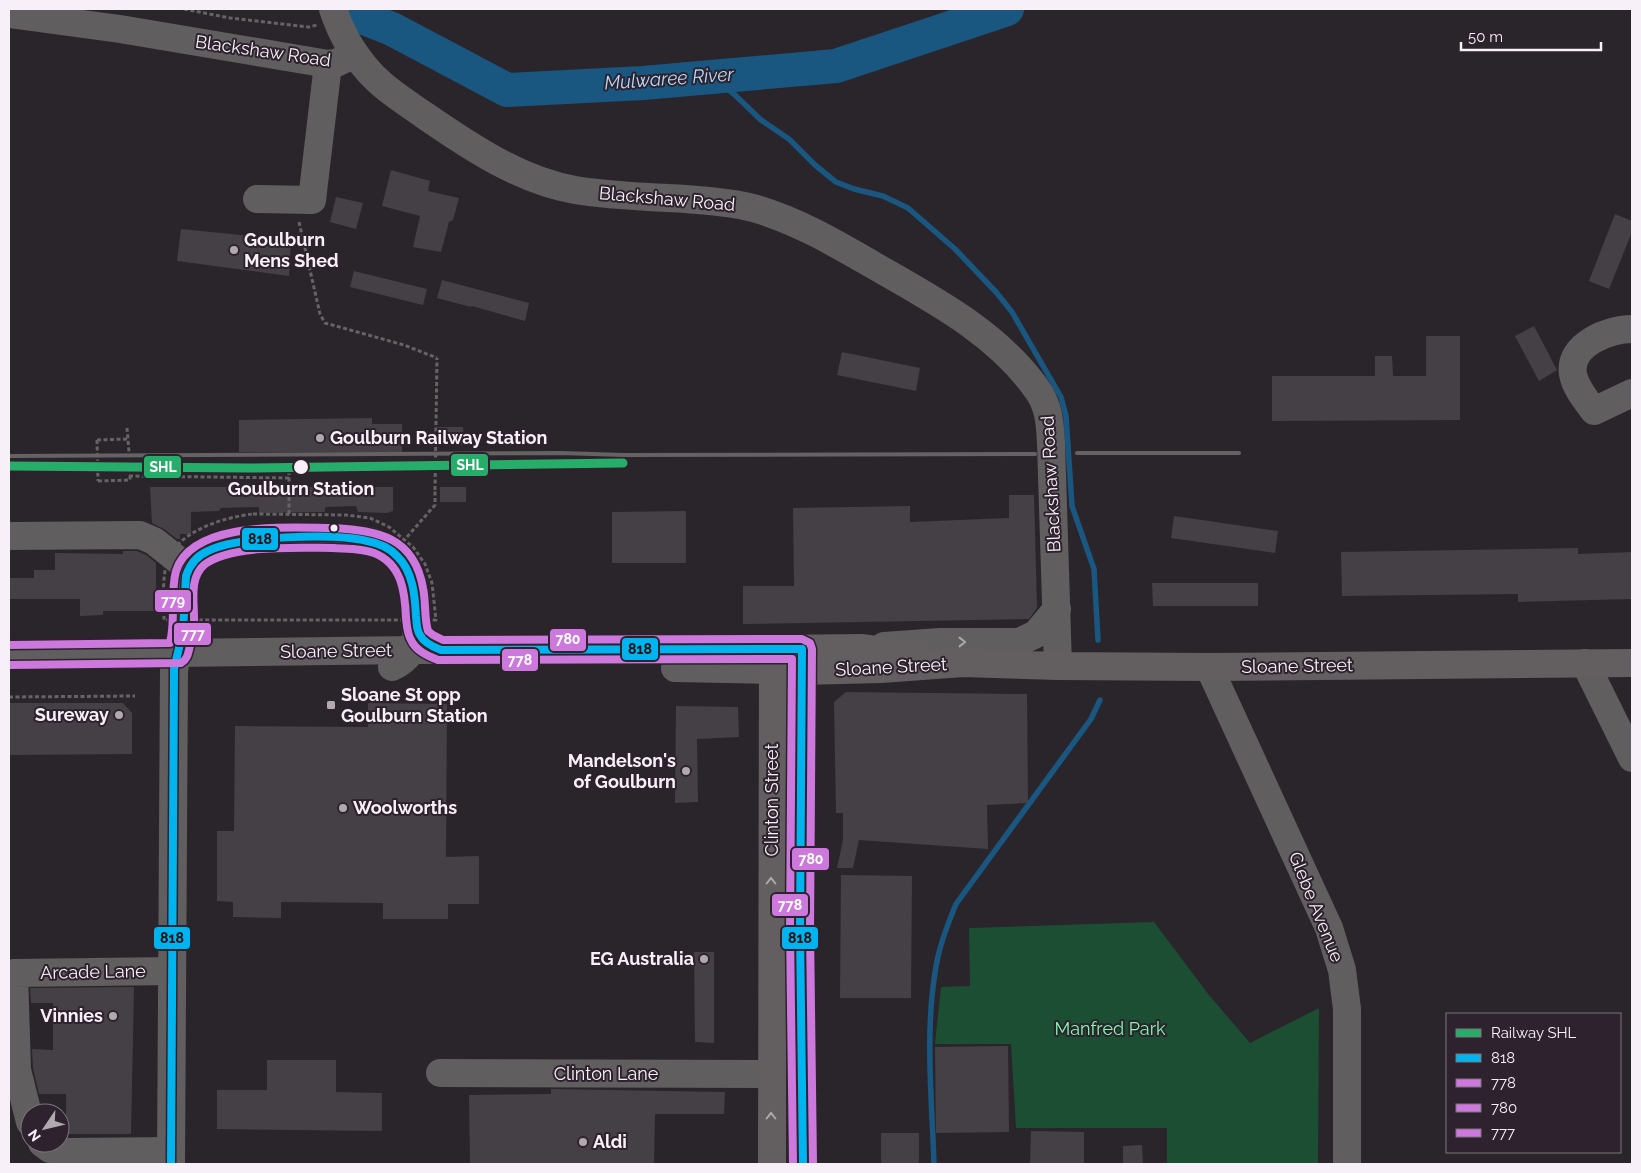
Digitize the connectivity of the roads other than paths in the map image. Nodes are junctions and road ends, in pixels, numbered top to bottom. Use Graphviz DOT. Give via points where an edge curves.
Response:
graph roads {
  1 [pos="9,14"];
  2 [pos="331,18"];
  3 [pos="355,54"];
  4 [pos="328,64"];
  5 [pos="257,199"];
  6 [pos="1632,328"];
  7 [pos="1632,393"];
  8 [pos="9,536"];
  9 [pos="188,568"];
  10 [pos="1056,609"];
  11 [pos="421,631"];
  12 [pos="861,648"];
  13 [pos="9,656"];
  14 [pos="773,660"];
  15 [pos="801,660"];
  16 [pos="176,661"];
  17 [pos="963,663"];
  18 [pos="1585,663"];
  19 [pos="1632,663"];
  20 [pos="1058,666"];
  21 [pos="392,667"];
  22 [pos="1209,667"];
  23 [pos="9,670"];
  24 [pos="1632,758"];
  25 [pos="771,930"];
  26 [pos="800,930"];
  27 [pos="172,971"];
  28 [pos="440,1073"];
  29 [pos="771,1074"];
  30 [pos="25,1103"];
  31 [pos="70,1152"];
  32 [pos="171,1158"];
  33 [pos="772,1164"];
  34 [pos="803,1164"];
  35 [pos="1347,1164"];
  1 -- 4 [label="street, Blackshaw Road"];
  2 -- 3 [label="street"];
  3 -- 4 [label="street, Blackshaw Road"];
  3 -- 10 [label="street, Blackshaw Road" via="366,69 394,94 457,137 529,177 573,190 726,202 778,216 806,228 908,285 993,342 1037,389 1049,414"];
  4 -- 5 [label="street" via="312,200"];
  6 -- 7 [label="street" via="1611,331 1588,342 1573,362 1572,373 1576,385 1594,411"];
  8 -- 9 [label="street" via="140,535 162,546"];
  9 -- 11 [label="street" via="207,551 242,541 333,538 368,541 392,551 406,566 415,591"];
  9 -- 16 [label="street" via="174,621"];
  12 -- 10 [label="street, one-way" via="940,642 1019,642 1036,634"];
  10 -- 20 [label="street, Blackshaw Road"];
  11 -- 14 [label="street, Sloane Street" via="441,650"];
  11 -- 16 [label="street, Sloane Street"];
  11 -- 21 [label="street" via="404,660"];
  12 -- 15 [label="main road, Sloane Street"];
  12 -- 17 [label="main road, Sloane Street"];
  13 -- 16 [label="street, Sloane Street"];
  14 -- 15 [label="main road, Sloane Street"];
  14 -- 21 [label="street, Sloane Street"];
  25 -- 14 [label="main road, Clinton Street, one-way"];
  15 -- 17 [label="main road, Sloane Street" via="881,669"];
  15 -- 26 [label="main road, Clinton Street"];
  16 -- 21 [label="street, Sloane Street"];
  16 -- 23 [label="street, Sloane Street"];
  16 -- 27 [label="street"];
  17 -- 20 [label="main road, Sloane Street"];
  18 -- 19 [label="main road, Sloane Street"];
  18 -- 22 [label="main road, Sloane Street"];
  18 -- 24 [label="street"];
  20 -- 22 [label="main road, Sloane Street"];
  22 -- 35 [label="street, Glebe Avenue" via="1329,928 1342,970 1347,1018"];
  25 -- 26 [label="main road"];
  25 -- 29 [label="main road, Clinton Street"];
  26 -- 34 [label="main road, Clinton Street"];
  27 -- 30 [label="street, Arcade Lane" via="14,973 16,1070"];
  27 -- 32 [label="street"];
  28 -- 29 [label="street, Clinton Lane"];
  33 -- 29 [label="main road, Clinton Street, one-way"];
  31 -- 32 [label="street"];
}
